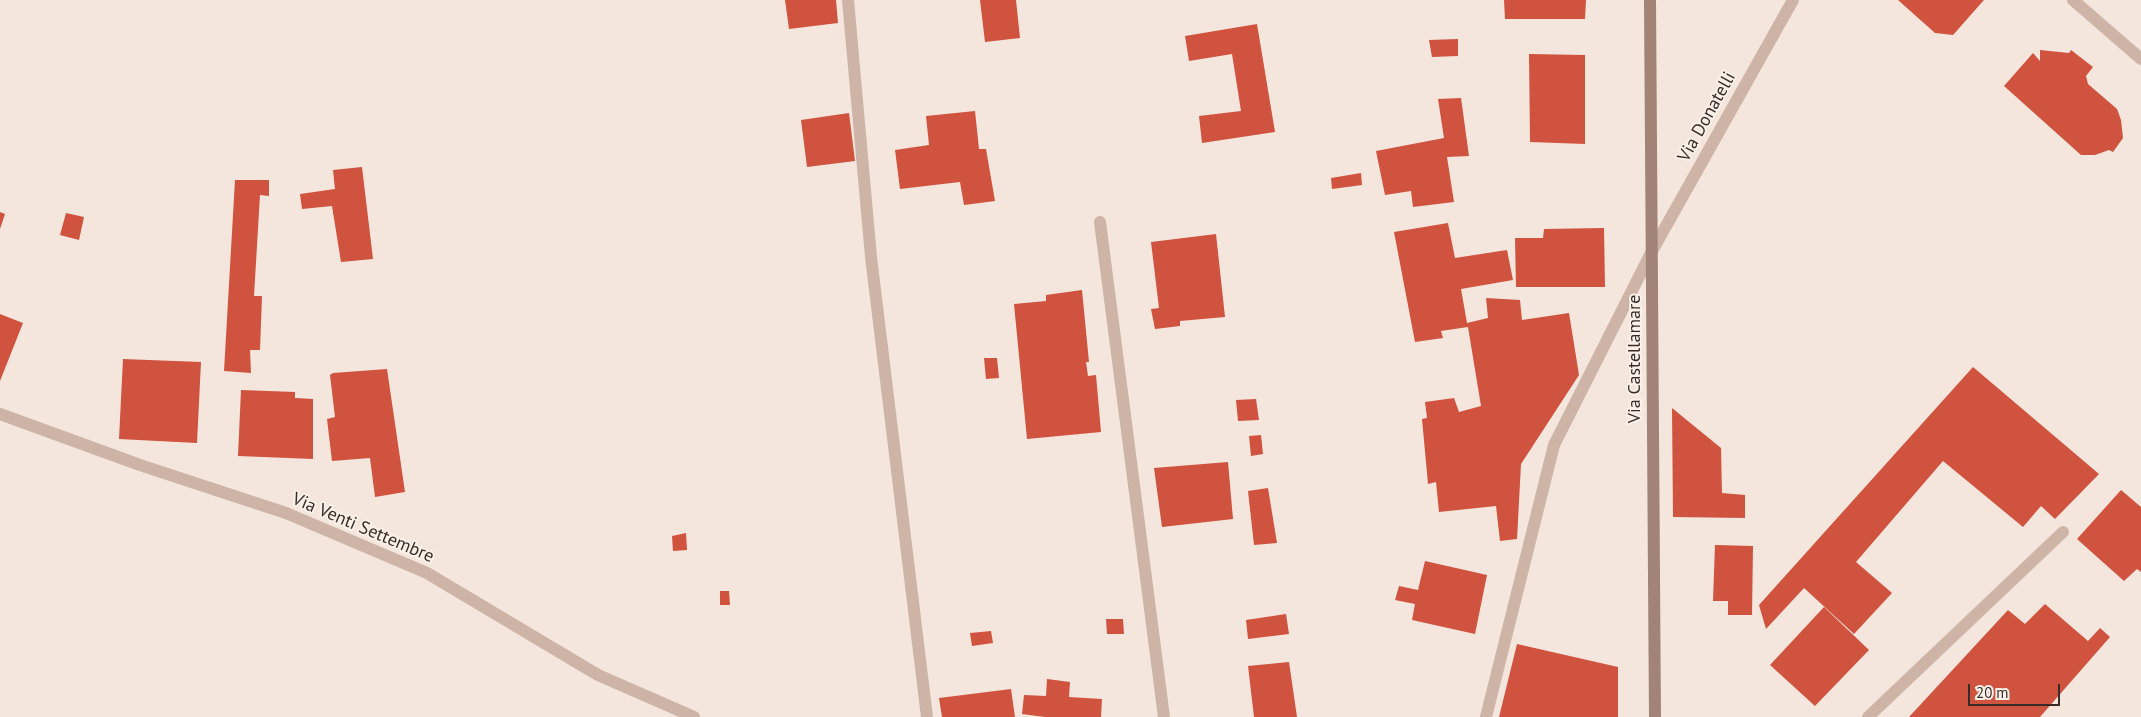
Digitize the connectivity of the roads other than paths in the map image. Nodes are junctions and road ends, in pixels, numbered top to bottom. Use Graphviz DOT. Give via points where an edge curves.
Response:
graph roads {
  1 [pos="848,0"];
  2 [pos="1650,0"];
  3 [pos="1793,0"];
  4 [pos="2073,0"];
  5 [pos="2141,60"];
  6 [pos="1100,222"];
  7 [pos="1652,251"];
  8 [pos="0,414"];
  9 [pos="2063,532"];
  10 [pos="694,717"];
  11 [pos="927,717"];
  12 [pos="1164,717"];
  13 [pos="1486,717"];
  14 [pos="1655,717"];
  15 [pos="1868,717"];
  1 -- 11 [label="street" via="872,257"];
  2 -- 7 [label="main road, Via Castellamare"];
  3 -- 7 [label="street, Via Donatelli"];
  4 -- 5 [label="street"];
  6 -- 12 [label="street"];
  7 -- 13 [label="street, Via Donatelli" via="1554,445"];
  7 -- 14 [label="main road, Via Castellamare"];
  8 -- 10 [label="street, Via Venti Settembre" via="286,513 427,573 598,675"];
  9 -- 15 [label="street"];
}
